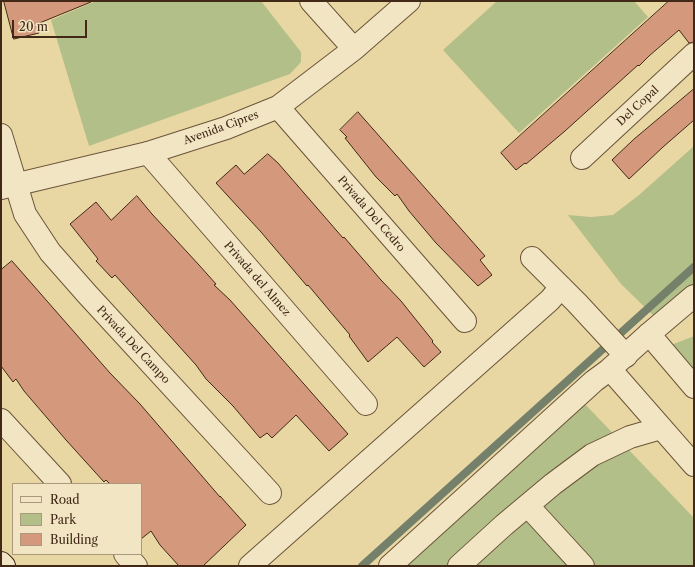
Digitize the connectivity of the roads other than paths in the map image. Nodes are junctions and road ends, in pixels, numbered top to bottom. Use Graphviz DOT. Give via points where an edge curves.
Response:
graph roads {
  1 [pos="311,1"];
  2 [pos="409,1"];
  3 [pos="354,49"];
  4 [pos="694,54"];
  5 [pos="278,107"];
  6 [pos="1,135"];
  7 [pos="148,153"];
  8 [pos="582,158"];
  9 [pos="8,185"];
  10 [pos="532,258"];
  11 [pos="561,287"];
  12 [pos="694,296"];
  13 [pos="465,321"];
  14 [pos="649,334"];
  15 [pos="620,350"];
  16 [pos="609,370"];
  17 [pos="694,387"];
  18 [pos="366,404"];
  19 [pos="1,420"];
  20 [pos="661,428"];
  21 [pos="694,465"];
  22 [pos="59,483"];
  23 [pos="270,493"];
  24 [pos="528,506"];
  25 [pos="126,555"];
  26 [pos="1,563"];
  27 [pos="4,566"];
  28 [pos="136,566"];
  29 [pos="250,566"];
  30 [pos="390,566"];
  31 [pos="459,566"];
  32 [pos="583,566"];
  1 -- 3 [label="street"];
  2 -- 3 [label="street, Avenida Cipres"];
  3 -- 5 [label="street, Avenida Cipres"];
  4 -- 8 [label="street, Del Copal"];
  5 -- 7 [label="street, Avenida Cipres" via="226,128"];
  5 -- 13 [label="street, Privada Del Cedro"];
  6 -- 9 [label="street, Privada Del Campo"];
  7 -- 9 [label="street, Avenida Cipres"];
  7 -- 18 [label="street, Privada del Almez"];
  9 -- 23 [label="street, Privada Del Campo" via="50,252"];
  10 -- 11 [label="street"];
  11 -- 15 [label="street"];
  11 -- 29 [label="street" via="550,300"];
  12 -- 14 [label="street"];
  14 -- 15 [label="street"];
  14 -- 17 [label="street"];
  15 -- 16 [label="street"];
  16 -- 20 [label="street"];
  16 -- 30 [label="street"];
  19 -- 22 [label="street"];
  20 -- 21 [label="street"];
  20 -- 24 [label="street" via="630,437 592,455"];
  24 -- 31 [label="street"];
  24 -- 32 [label="street"];
  25 -- 28 [label="street"];
  26 -- 27 [label="street"];
}
